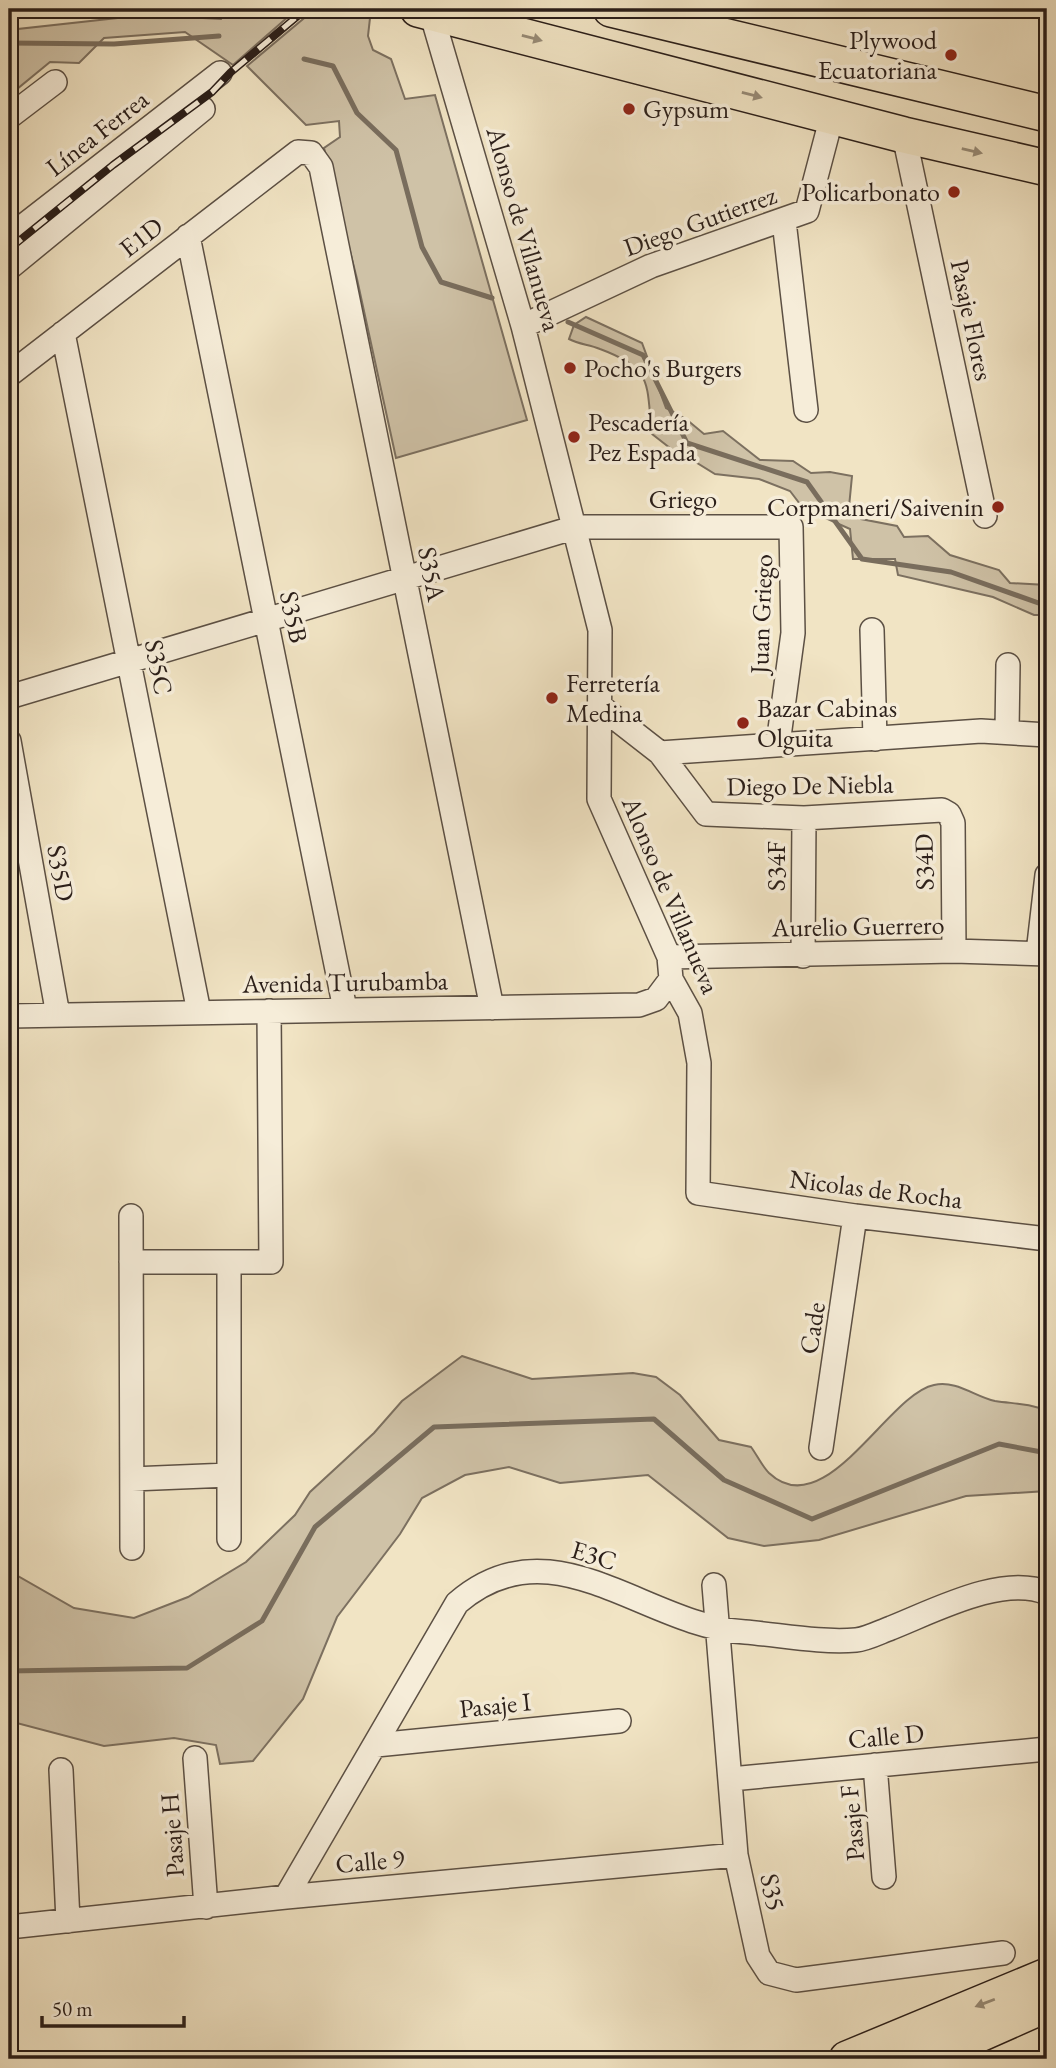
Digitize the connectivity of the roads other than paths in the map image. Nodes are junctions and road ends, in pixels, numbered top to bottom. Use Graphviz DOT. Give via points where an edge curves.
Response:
graph roads {
  1 [pos="611,9"];
  2 [pos="424,10"];
  3 [pos="220,73"];
  4 [pos="55,82"];
  5 [pos="203,109"];
  6 [pos="1047,114"];
  7 [pos="832,116"];
  8 [pos="9,117"];
  9 [pos="904,135"];
  10 [pos="311,153"];
  11 [pos="1047,168"];
  12 [pos="784,221"];
  13 [pos="188,236"];
  14 [pos="9,237"];
  15 [pos="9,268"];
  16 [pos="523,326"];
  17 [pos="63,333"];
  18 [pos="9,376"];
  19 [pos="806,410"];
  20 [pos="985,516"];
  21 [pos="576,527"];
  22 [pos="791,527"];
  23 [pos="404,578"];
  24 [pos="266,620"];
  25 [pos="872,630"];
  26 [pos="129,661"];
  27 [pos="1008,665"];
  28 [pos="9,697"];
  29 [pos="601,707"];
  30 [pos="1007,731"];
  31 [pos="1047,735"];
  32 [pos="875,739"];
  33 [pos="9,741"];
  34 [pos="778,744"];
  35 [pos="660,753"];
  36 [pos="949,814"];
  37 [pos="804,818"];
  38 [pos="1047,875"];
  39 [pos="954,951"];
  40 [pos="1042,953"];
  41 [pos="803,956"];
  42 [pos="670,968"];
  43 [pos="345,1009"];
  44 [pos="492,1009"];
  45 [pos="269,1011"];
  46 [pos="199,1012"];
  47 [pos="58,1015"];
  48 [pos="9,1016"];
  49 [pos="698,1193"];
  50 [pos="131,1216"];
  51 [pos="855,1216"];
  52 [pos="1047,1239"];
  53 [pos="131,1262"];
  54 [pos="229,1262"];
  55 [pos="821,1448"];
  56 [pos="229,1475"];
  57 [pos="132,1479"];
  58 [pos="229,1539"];
  59 [pos="132,1548"];
  60 [pos="714,1585"];
  61 [pos="1047,1593"];
  62 [pos="717,1631"];
  63 [pos="619,1721"];
  64 [pos="376,1745"];
  65 [pos="1047,1749"];
  66 [pos="194,1758"];
  67 [pos="875,1765"];
  68 [pos="61,1770"];
  69 [pos="731,1779"];
  70 [pos="736,1855"];
  71 [pos="884,1877"];
  72 [pos="286,1897"];
  73 [pos="206,1907"];
  74 [pos="68,1921"];
  75 [pos="9,1927"];
  76 [pos="1003,1953"];
  77 [pos="1047,1976"];
  78 [pos="1047,2004"];
  79 [pos="847,2059"];
  80 [pos="923,2059"];
  1 -- 6 [label="main road"];
  2 -- 7 [label="main road, one-way"];
  2 -- 16 [label="street, Alonso de Villanueva"];
  3 -- 14 [label="street, Línea Ferrea"];
  4 -- 8 [label="street"];
  5 -- 15 [label="street, Línea Ferrea"];
  7 -- 9 [label="main road"];
  7 -- 12 [label="street, Diego Gutierrez" via="807,211"];
  9 -- 11 [label="main road, one-way"];
  9 -- 20 [label="street, Pasaje Flores"];
  10 -- 13 [label="street, E1D" via="298,152"];
  10 -- 23 [label="street, S35A" via="321,167"];
  12 -- 16 [label="street, Diego Gutierrez" via="651,266"];
  12 -- 19 [label="street"];
  13 -- 17 [label="street, E1D"];
  13 -- 24 [label="street, S35B"];
  16 -- 21 [label="street, Alonso de Villanueva"];
  17 -- 18 [label="street, E1D"];
  17 -- 26 [label="street, S35C"];
  21 -- 22 [label="street, Griego"];
  21 -- 23 [label="street, Griego"];
  21 -- 29 [label="street, Alonso de Villanueva" via="600,630"];
  22 -- 34 [label="street, Juan Griego" via="793,633"];
  23 -- 24 [label="street, Griego"];
  23 -- 44 [label="street, S35A"];
  24 -- 26 [label="street, Griego"];
  24 -- 43 [label="street, S35B"];
  25 -- 32 [label="street"];
  26 -- 28 [label="street, Griego"];
  26 -- 46 [label="street, S35C"];
  27 -- 30 [label="street"];
  29 -- 35 [label="street"];
  29 -- 42 [label="street, Alonso de Villanueva" via="599,799"];
  30 -- 31 [label="street"];
  30 -- 32 [label="street"];
  32 -- 34 [label="street"];
  33 -- 47 [label="street, S35D"];
  34 -- 35 [label="street"];
  35 -- 37 [label="street, Diego De Niebla" via="706,814"];
  36 -- 37 [label="street, Diego De Niebla" via="942,810"];
  36 -- 39 [label="street, S34D" via="953,823"];
  37 -- 41 [label="street, S34F"];
  38 -- 40 [label="street"];
  39 -- 40 [label="street, Aurelio Guerrero"];
  39 -- 41 [label="street, Aurelio Guerrero"];
  41 -- 42 [label="street, Aurelio Guerrero"];
  42 -- 44 [label="street, Avenida Turubamba" via="656,999 639,1005"];
  42 -- 49 [label="street, Alonso de Villanueva" via="691,1013 699,1063"];
  43 -- 44 [label="street, Avenida Turubamba"];
  43 -- 45 [label="street, Avenida Turubamba"];
  45 -- 46 [label="street, Avenida Turubamba"];
  45 -- 54 [label="street" via="271,1262"];
  46 -- 47 [label="street, Avenida Turubamba"];
  47 -- 48 [label="street, Avenida Turubamba"];
  49 -- 51 [label="street, Nicolas de Rocha"];
  50 -- 53 [label="street"];
  51 -- 52 [label="street, Nicolas de Rocha"];
  51 -- 55 [label="street, Cade"];
  53 -- 54 [label="street"];
  53 -- 57 [label="street"];
  54 -- 56 [label="street"];
  56 -- 57 [label="street"];
  56 -- 58 [label="street"];
  57 -- 59 [label="street"];
  60 -- 62 [label="street, S35"];
  61 -- 62 [label="street, E3C" via="1032,1586 991,1590 858,1640"];
  62 -- 64 [label="street, E3C" via="573,1574 536,1570 501,1574 477,1585 457,1603"];
  62 -- 69 [label="street, S35"];
  63 -- 64 [label="street, Pasaje I"];
  64 -- 72 [label="street, E3C"];
  65 -- 67 [label="street, Calle D"];
  66 -- 73 [label="street, Pasaje H"];
  67 -- 69 [label="street, Calle D"];
  67 -- 71 [label="street, Pasaje F"];
  68 -- 74 [label="street"];
  69 -- 70 [label="street, S35"];
  70 -- 72 [label="street, Calle 9"];
  70 -- 76 [label="street, S35" via="758,1956 769,1973 796,1980"];
  72 -- 73 [label="street, Calle 9"];
  73 -- 74 [label="street, Calle 9"];
  74 -- 75 [label="street, Calle 9"];
  77 -- 79 [label="main road, one-way"];
  78 -- 80 [label="main road"];
}
